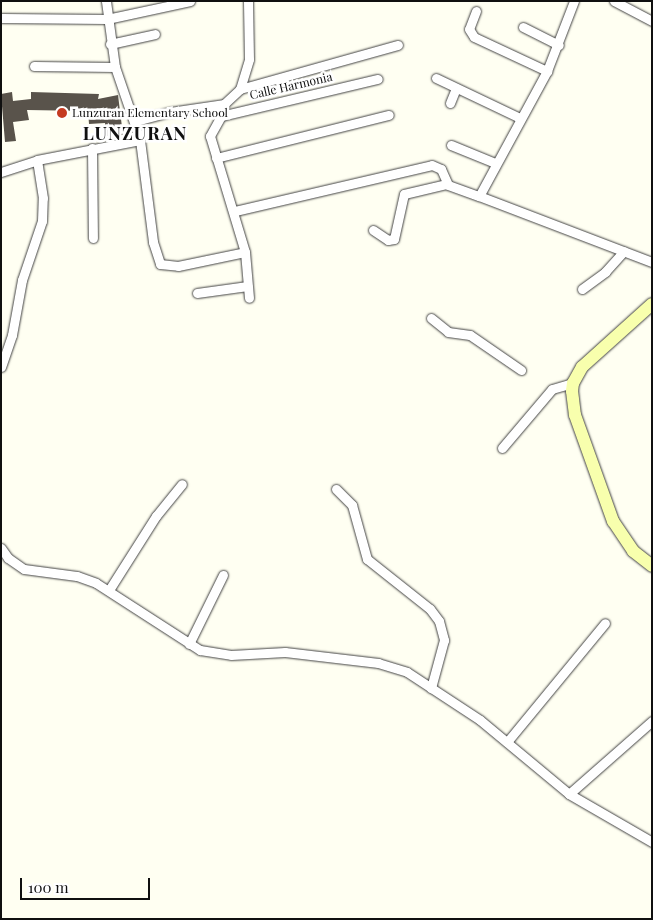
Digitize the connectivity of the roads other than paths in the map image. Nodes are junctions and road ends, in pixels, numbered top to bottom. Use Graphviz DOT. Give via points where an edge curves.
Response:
graph roads {
  1 [pos="106,1"];
  2 [pos="190,1"];
  3 [pos="248,1"];
  4 [pos="574,1"];
  5 [pos="614,1"];
  6 [pos="628,5"];
  7 [pos="476,11"];
  8 [pos="2,18"];
  9 [pos="107,19"];
  10 [pos="652,21"];
  11 [pos="523,27"];
  12 [pos="155,34"];
  13 [pos="110,44"];
  14 [pos="398,45"];
  15 [pos="559,45"];
  16 [pos="34,66"];
  17 [pos="115,67"];
  18 [pos="547,71"];
  19 [pos="436,78"];
  20 [pos="378,79"];
  21 [pos="456,88"];
  22 [pos="240,89"];
  23 [pos="450,103"];
  24 [pos="224,104"];
  25 [pos="389,115"];
  26 [pos="221,116"];
  27 [pos="520,118"];
  28 [pos="136,121"];
  29 [pos="140,140"];
  30 [pos="451,145"];
  31 [pos="92,148"];
  32 [pos="216,158"];
  33 [pos="37,160"];
  34 [pos="495,163"];
  35 [pos="1,172"];
  36 [pos="446,184"];
  37 [pos="479,196"];
  38 [pos="235,211"];
  39 [pos="373,230"];
  40 [pos="93,238"];
  41 [pos="624,251"];
  42 [pos="245,252"];
  43 [pos="652,262"];
  44 [pos="248,286"];
  45 [pos="582,289"];
  46 [pos="197,293"];
  47 [pos="249,298"];
  48 [pos="652,304"];
  49 [pos="431,318"];
  50 [pos="1,367"];
  51 [pos="521,370"];
  52 [pos="573,383"];
  53 [pos="502,448"];
  54 [pos="182,484"];
  55 [pos="336,489"];
  56 [pos="1,548"];
  57 [pos="652,566"];
  58 [pos="223,575"];
  59 [pos="109,590"];
  60 [pos="605,623"];
  61 [pos="189,644"];
  62 [pos="431,688"];
  63 [pos="652,721"];
  64 [pos="507,742"];
  65 [pos="569,794"];
  66 [pos="652,842"];
  1 -- 9 [label="street"];
  2 -- 9 [label="street"];
  3 -- 22 [label="street" via="249,59"];
  4 -- 15 [label="street"];
  5 -- 6 [label="street"];
  6 -- 10 [label="street"];
  7 -- 18 [label="street" via="470,25 474,37"];
  8 -- 9 [label="street"];
  9 -- 13 [label="street"];
  11 -- 15 [label="street"];
  12 -- 13 [label="street"];
  13 -- 17 [label="street"];
  14 -- 22 [label="street"];
  15 -- 18 [label="street"];
  16 -- 17 [label="street"];
  17 -- 28 [label="street"];
  18 -- 27 [label="street"];
  19 -- 21 [label="street"];
  20 -- 26 [label="street, Calle Harmonia"];
  21 -- 23 [label="street"];
  21 -- 27 [label="street"];
  22 -- 24 [label="street"];
  24 -- 26 [label="street"];
  24 -- 28 [label="street"];
  25 -- 32 [label="street"];
  26 -- 32 [label="street" via="210,136"];
  27 -- 34 [label="street"];
  28 -- 29 [label="street"];
  29 -- 31 [label="street"];
  29 -- 42 [label="street" via="153,242 160,264 178,266"];
  30 -- 34 [label="street"];
  31 -- 33 [label="street"];
  31 -- 40 [label="street"];
  32 -- 38 [label="street"];
  33 -- 35 [label="street"];
  33 -- 50 [label="street" via="43,198 42,221 22,280 12,335"];
  34 -- 37 [label="street"];
  36 -- 37 [label="street"];
  36 -- 38 [label="street" via="438,166 422,166"];
  36 -- 39 [label="street" via="404,194 394,239 388,240"];
  37 -- 41 [label="street"];
  38 -- 42 [label="street"];
  41 -- 43 [label="street"];
  41 -- 45 [label="street" via="605,272"];
  42 -- 44 [label="street"];
  44 -- 46 [label="street"];
  44 -- 47 [label="street"];
  48 -- 52 [label="main road" via="582,367"];
  49 -- 51 [label="street" via="448,332 470,335"];
  52 -- 53 [label="street" via="552,389"];
  52 -- 57 [label="main road" via="575,415 613,521 633,551"];
  54 -- 59 [label="street" via="156,516"];
  55 -- 62 [label="street" via="352,505 367,559 430,609 439,621 444,640"];
  56 -- 59 [label="street" via="8,558 24,569 78,576"];
  58 -- 61 [label="street"];
  59 -- 61 [label="street"];
  60 -- 64 [label="street"];
  61 -- 62 [label="street" via="216,654 285,652 378,663 407,672"];
  62 -- 64 [label="street"];
  63 -- 65 [label="street"];
  64 -- 65 [label="street"];
  65 -- 66 [label="street"];
}
